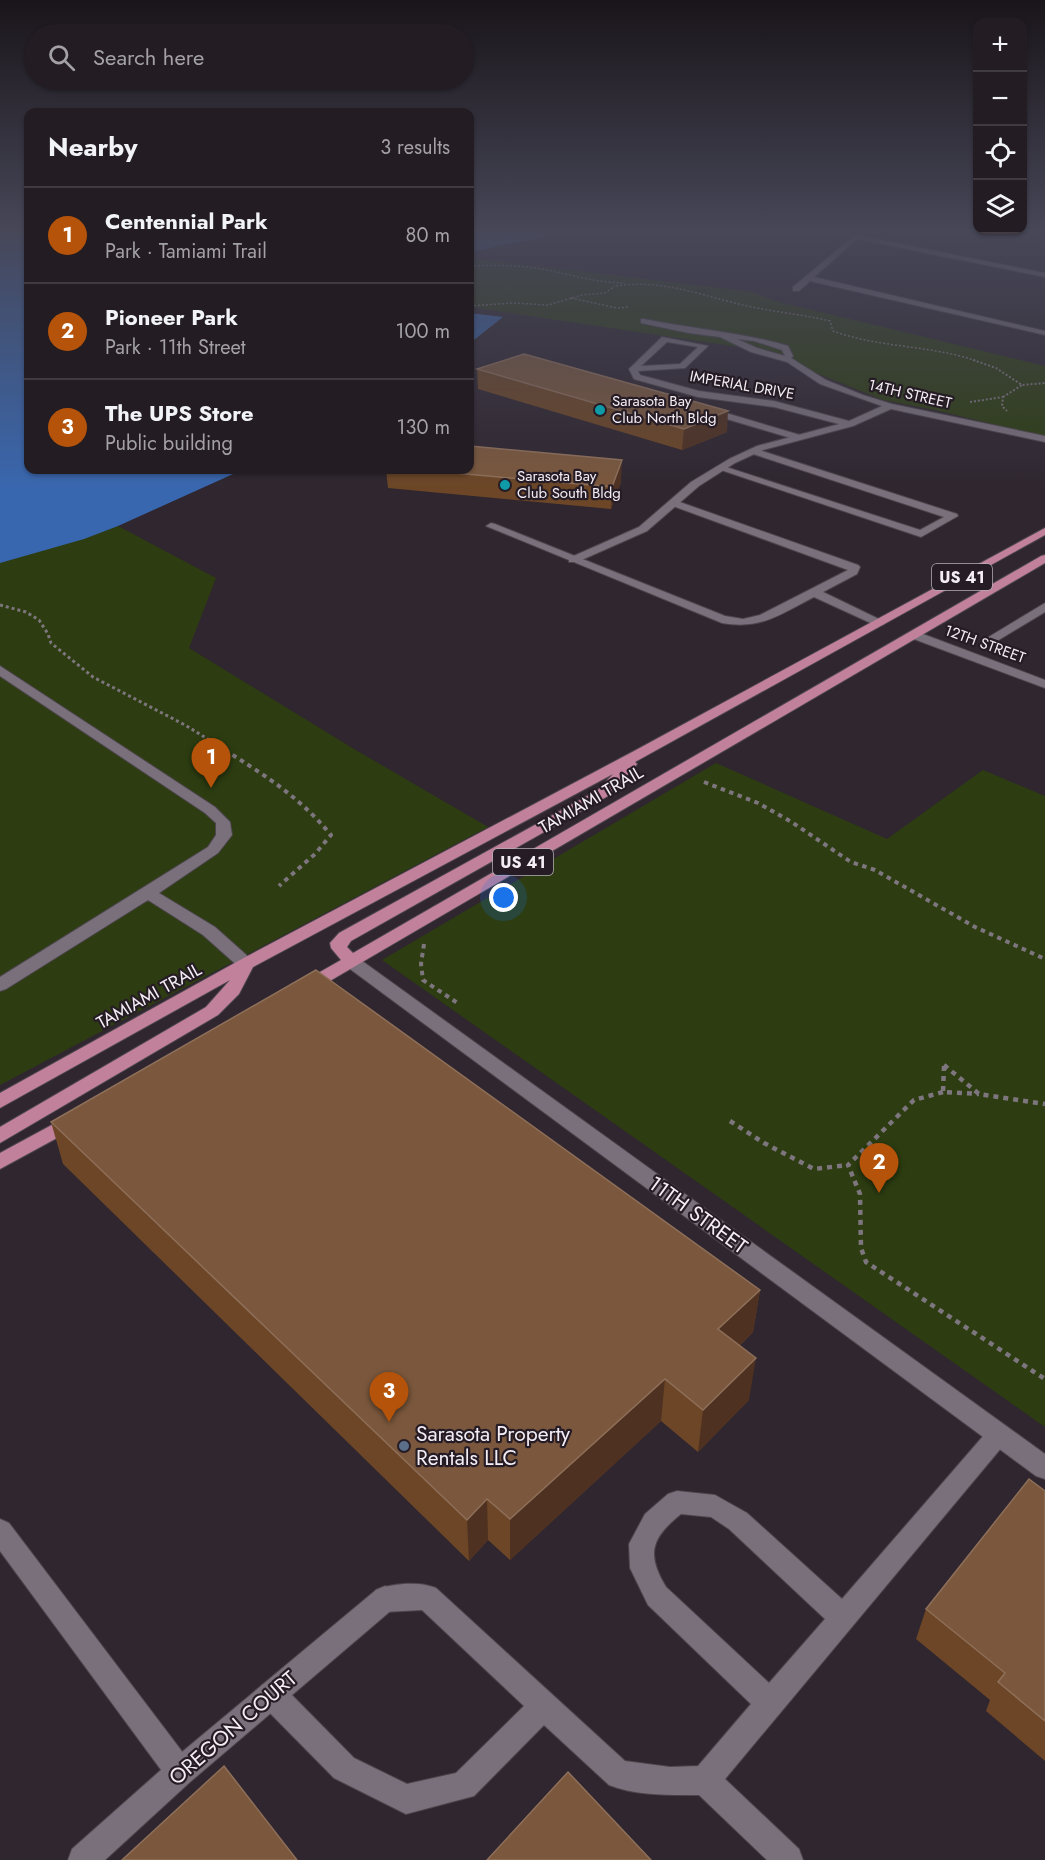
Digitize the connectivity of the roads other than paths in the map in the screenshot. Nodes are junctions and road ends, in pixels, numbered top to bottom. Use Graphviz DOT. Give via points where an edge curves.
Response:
graph roads {
  1 [pos="979,318"];
  2 [pos="644,321"];
  3 [pos="1045,333"];
  4 [pos="633,369"];
  5 [pos="695,406"];
  6 [pos="890,406"];
  7 [pos="850,424"];
  8 [pos="797,437"];
  9 [pos="1045,439"];
  10 [pos="753,451"];
  11 [pos="720,468"];
  12 [pos="674,503"];
  13 [pos="491,526"];
  14 [pos="1045,531"];
  15 [pos="1045,558"];
  16 [pos="573,560"];
  17 [pos="814,592"];
  18 [pos="1045,607"];
  19 [pos="879,622"];
  20 [pos="915,635"];
  21 [pos="993,638"];
  22 [pos="0,670"];
  23 [pos="1045,684"];
  24 [pos="641,753"];
  25 [pos="148,893"];
  26 [pos="352,962"];
  27 [pos="246,964"];
  28 [pos="0,985"];
  29 [pos="289,997"];
  30 [pos="0,1101"];
  31 [pos="82,1115"];
  32 [pos="0,1136"];
  33 [pos="0,1162"];
  34 [pos="999,1434"];
  35 [pos="1045,1468"];
  36 [pos="0,1531"];
  37 [pos="842,1617"];
  38 [pos="272,1695"];
  39 [pos="770,1703"];
  40 [pos="544,1705"];
  41 [pos="180,1772"];
  42 [pos="705,1780"];
  43 [pos="83,1860"];
  44 [pos="788,1860"];
  1 -- 3 [label="street"];
  2 -- 6 [label="street, 14TH STREET" via="723,336 790,360 831,386"];
  4 -- 4 [label="street, IMPERIAL DRIVE" via="665,339 704,346 682,366"];
  4 -- 7 [label="street, IMPERIAL DRIVE" via="637,377 698,394 774,404"];
  5 -- 8 [label="street"];
  6 -- 7 [label="street"];
  6 -- 9 [label="street, 14TH STREET"];
  7 -- 8 [label="street"];
  8 -- 10 [label="street"];
  10 -- 11 [label="street"];
  10 -- 11 [label="street" via="953,516 921,534"];
  11 -- 12 [label="street"];
  12 -- 16 [label="street" via="643,529"];
  12 -- 17 [label="street" via="854,567 853,572"];
  13 -- 16 [label="street"];
  14 -- 19 [label="main road, TAMIAMI TRAIL / US 41"];
  15 -- 20 [label="main road, TAMIAMI TRAIL / US 41"];
  16 -- 17 [label="street" via="722,619 743,623 764,618"];
  17 -- 19 [label="street"];
  18 -- 21 [label="street"];
  19 -- 24 [label="main road, TAMIAMI TRAIL / US 41"];
  20 -- 23 [label="street, 12TH STREET"];
  20 -- 26 [label="main road, TAMIAMI TRAIL / US 41"];
  22 -- 25 [label="street" via="223,822 224,835 213,850"];
  24 -- 26 [label="main road" via="603,793 345,937 338,943 339,948"];
  24 -- 27 [label="main road, TAMIAMI TRAIL / US 41"];
  25 -- 27 [label="street" via="209,931"];
  25 -- 28 [label="street"];
  26 -- 29 [label="main road, TAMIAMI TRAIL / US 41"];
  26 -- 34 [label="street, 11TH STREET"];
  27 -- 30 [label="main road, TAMIAMI TRAIL / US 41"];
  27 -- 32 [label="main road" via="228,996 212,1011"];
  31 -- 33 [label="main road"];
  34 -- 35 [label="street, 11TH STREET"];
  34 -- 37 [label="street"];
  36 -- 41 [label="street"];
  37 -- 39 [label="street"];
  37 -- 39 [label="street" via="738,1521 716,1506 677,1502 656,1517 641,1540 646,1579 657,1596"];
  38 -- 40 [label="street" via="344,1768 406,1799 464,1786"];
  38 -- 40 [label="street, OREGON COURT" via="384,1599 427,1597"];
  38 -- 41 [label="street, OREGON COURT"];
  39 -- 42 [label="street"];
  40 -- 42 [label="street" via="619,1775 670,1781"];
  41 -- 43 [label="street, OREGON COURT"];
  42 -- 44 [label="street"];
}
